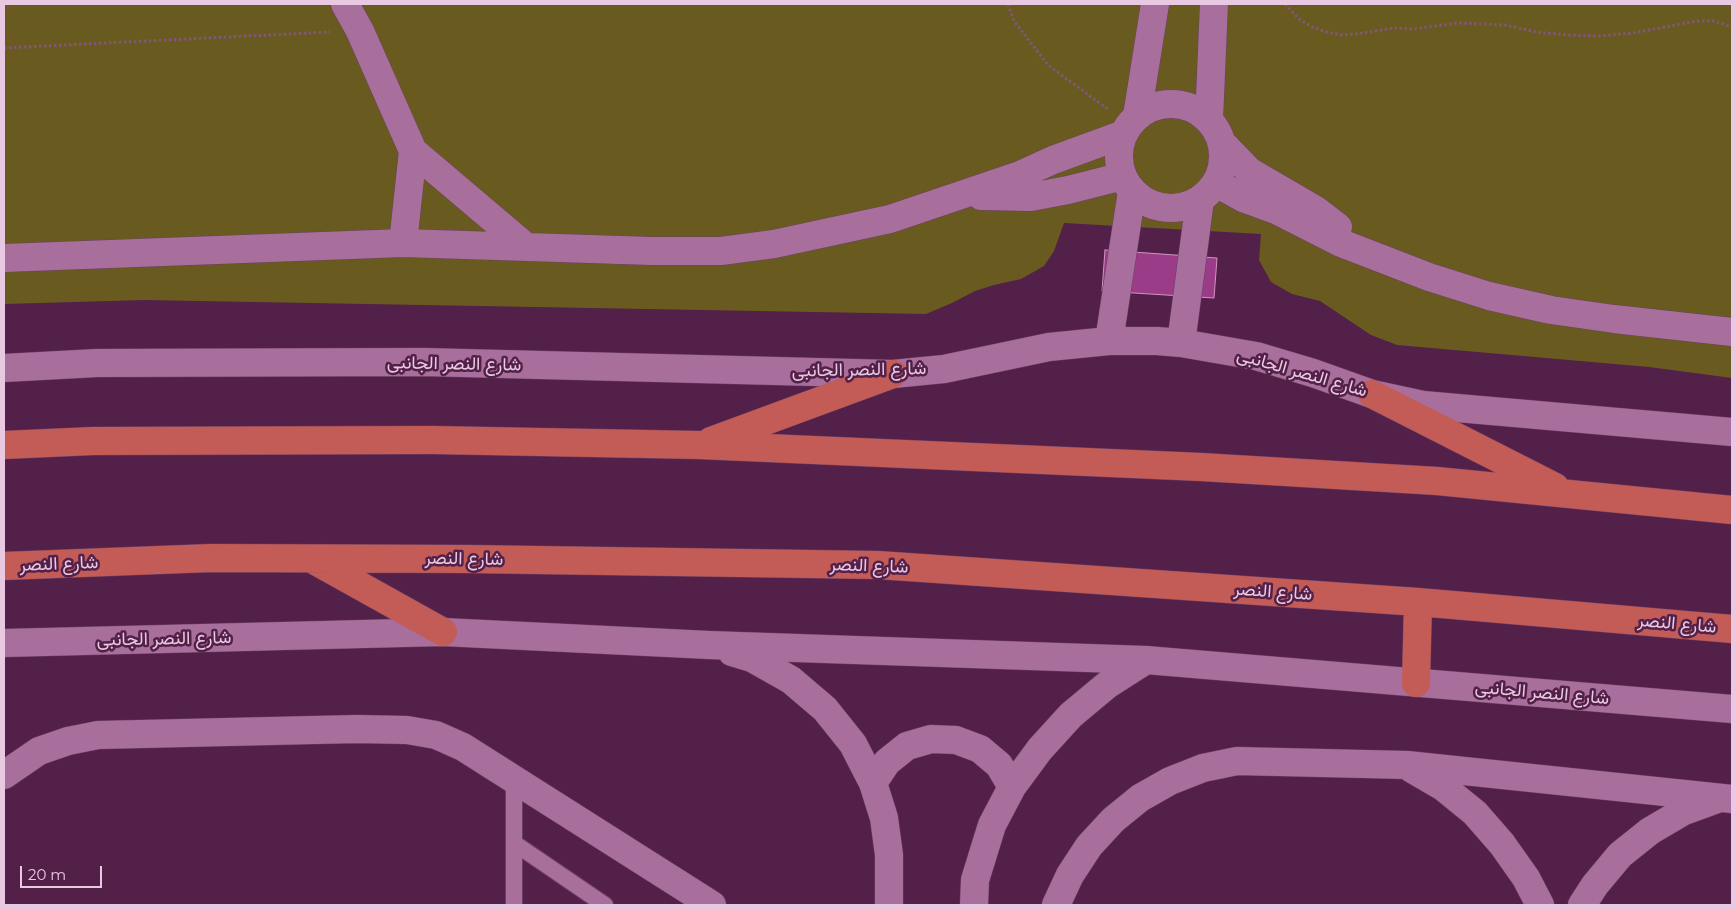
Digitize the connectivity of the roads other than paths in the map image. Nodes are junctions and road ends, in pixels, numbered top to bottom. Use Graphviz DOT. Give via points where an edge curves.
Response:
graph roads {
  1 [pos="345,4"];
  2 [pos="1154,4"];
  3 [pos="1214,4"];
  4 [pos="1130,125"];
  5 [pos="1215,131"];
  6 [pos="413,151"];
  7 [pos="1128,184"];
  8 [pos="1208,191"];
  9 [pos="959,196"];
  10 [pos="403,243"];
  11 [pos="525,246"];
  12 [pos="1370,253"];
  13 [pos="4,258"];
  14 [pos="1732,332"];
  15 [pos="1109,341"];
  16 [pos="1181,343"];
  17 [pos="4,368"];
  18 [pos="893,374"];
  19 [pos="1372,394"];
  20 [pos="1732,432"];
  21 [pos="4,445"];
  22 [pos="699,445"];
  23 [pos="1570,494"];
  24 [pos="1732,510"];
  25 [pos="311,558"];
  26 [pos="4,566"];
  27 [pos="1418,602"];
  28 [pos="1732,629"];
  29 [pos="443,632"];
  30 [pos="4,643"];
  31 [pos="709,644"];
  32 [pos="1146,660"];
  33 [pos="1416,682"];
  34 [pos="1732,709"];
  35 [pos="1407,765"];
  36 [pos="4,775"];
  37 [pos="514,780"];
  38 [pos="873,783"];
  39 [pos="1012,787"];
  40 [pos="1727,798"];
  41 [pos="514,843"];
  42 [pos="514,905"];
  43 [pos="605,905"];
  44 [pos="712,905"];
  45 [pos="889,905"];
  46 [pos="974,905"];
  47 [pos="1056,905"];
  48 [pos="1540,905"];
  49 [pos="1582,905"];
  1 -- 6 [label="street"];
  2 -- 4 [label="street"];
  3 -- 5 [label="street"];
  4 -- 5 [label="street" via="1150,108 1182,104 1197,110"];
  4 -- 7 [label="street" via="1119,148 1119,162"];
  4 -- 9 [label="street" via="1020,176"];
  5 -- 8 [label="street" via="1223,156 1222,170"];
  5 -- 12 [label="street" via="1249,171 1316,210"];
  6 -- 10 [label="street"];
  6 -- 11 [label="street"];
  7 -- 8 [label="street" via="1144,200 1172,208 1186,206"];
  7 -- 9 [label="street" via="1031,197"];
  7 -- 15 [label="street"];
  8 -- 12 [label="street" via="1243,198 1276,210 1341,243"];
  8 -- 16 [label="street"];
  9 -- 11 [label="street" via="890,219 839,231 721,251"];
  10 -- 11 [label="street"];
  10 -- 13 [label="street"];
  12 -- 14 [label="street" via="1429,277 1551,310"];
  15 -- 16 [label="street, شارع النصر الجانبى"];
  15 -- 18 [label="street, شارع النصر الجانبى" via="1049,347 944,369"];
  16 -- 19 [label="street, شارع النصر الجانبى" via="1256,356"];
  17 -- 18 [label="street, شارع النصر الجانبى" via="98,363 424,362"];
  18 -- 22 [label="main road"];
  19 -- 20 [label="street, شارع النصر الجانبى" via="1422,405"];
  19 -- 23 [label="main road"];
  21 -- 22 [label="main road" via="93,441 433,440"];
  22 -- 23 [label="main road" via="1201,466 1437,481"];
  23 -- 24 [label="main road"];
  25 -- 26 [label="main road, شارع النصر" via="211,558"];
  25 -- 27 [label="main road, شارع النصر" via="878,565"];
  25 -- 29 [label="main road"];
  27 -- 28 [label="main road, شارع النصر"];
  27 -- 33 [label="main road"];
  29 -- 30 [label="street, شارع النصر الجانبى"];
  29 -- 31 [label="street, شارع النصر الجانبى"];
  31 -- 32 [label="street, شارع النصر الجانبى"];
  31 -- 38 [label="street" via="752,658 791,680 825,709 853,744"];
  32 -- 33 [label="street, شارع النصر الجانبى"];
  32 -- 39 [label="street" via="1107,685 1071,715"];
  33 -- 34 [label="street, شارع النصر الجانبى"];
  35 -- 40 [label="street"];
  35 -- 47 [label="street" via="1237,761 1203,768 1170,781 1140,798 1107,826 1070,875"];
  35 -- 48 [label="street" via="1442,787 1475,814 1502,844"];
  36 -- 37 [label="street" via="39,751 98,735 357,729 407,730 436,735 463,747"];
  37 -- 41 [label="lane"];
  37 -- 44 [label="street"];
  38 -- 39 [label="street" via="887,762 907,746 931,739 956,740 980,749 1000,765"];
  38 -- 45 [label="street" via="884,818 889,855"];
  39 -- 46 [label="street" via="989,834 975,880"];
  40 -- 49 [label="street" via="1684,811 1650,831 1620,855 1594,885"];
  41 -- 42 [label="lane"];
  41 -- 43 [label="lane"];
}
